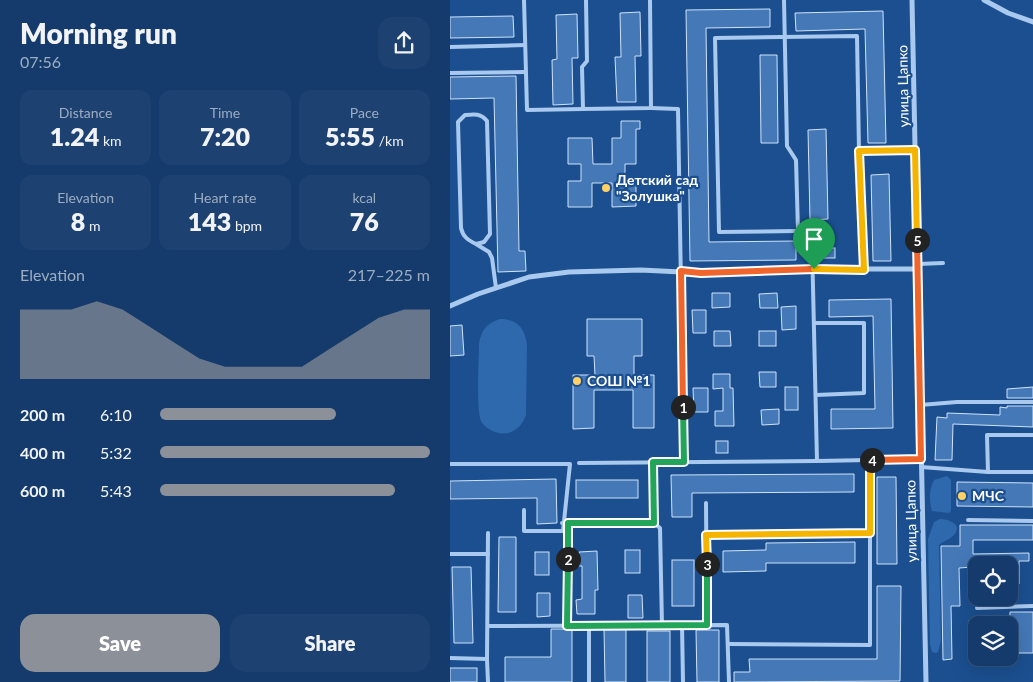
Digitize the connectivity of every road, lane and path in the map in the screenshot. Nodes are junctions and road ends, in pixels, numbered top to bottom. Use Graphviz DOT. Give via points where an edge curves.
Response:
graph roads {
  1 [pos="524,0"];
  2 [pos="586,0"];
  3 [pos="650,0"];
  4 [pos="784,0"];
  5 [pos="912,0"];
  6 [pos="984,0"];
  7 [pos="1033,22"];
  8 [pos="785,37"];
  9 [pos="524,45"];
  10 [pos="450,46"];
  11 [pos="525,72"];
  12 [pos="450,73"];
  13 [pos="651,108"];
  14 [pos="583,110"];
  15 [pos="915,150"];
  16 [pos="859,151"];
  17 [pos="798,231"];
  18 [pos="476,244"];
  19 [pos="943,264"];
  20 [pos="918,266"];
  21 [pos="814,269"];
  22 [pos="864,270"];
  23 [pos="681,271"];
  24 [pos="496,288"];
  25 [pos="450,306"];
  26 [pos="815,323"];
  27 [pos="816,395"];
  28 [pos="1033,402"];
  29 [pos="920,405"];
  30 [pos="1033,434"];
  31 [pos="921,459"];
  32 [pos="870,460"];
  33 [pos="818,461"];
  34 [pos="653,462"];
  35 [pos="684,462"];
  36 [pos="579,463"];
  37 [pos="450,464"];
  38 [pos="921,466"];
  39 [pos="988,472"];
  40 [pos="1033,472"];
  41 [pos="706,503"];
  42 [pos="524,510"];
  43 [pos="968,520"];
  44 [pos="1033,520"];
  45 [pos="562,523"];
  46 [pos="568,523"];
  47 [pos="654,523"];
  48 [pos="488,533"];
  49 [pos="870,533"];
  50 [pos="706,535"];
  51 [pos="450,554"];
  52 [pos="488,554"];
  53 [pos="1033,606"];
  54 [pos="977,608"];
  55 [pos="682,625"];
  56 [pos="707,625"];
  57 [pos="488,626"];
  58 [pos="567,626"];
  59 [pos="589,626"];
  60 [pos="662,626"];
  61 [pos="728,644"];
  62 [pos="450,658"];
  63 [pos="487,658"];
  64 [pos="488,682"];
  65 [pos="589,682"];
  66 [pos="683,682"];
  67 [pos="729,682"];
  68 [pos="926,682"];
  1 -- 9 [label="lane"];
  2 -- 14 [label="lane" via="588,61 582,67"];
  3 -- 13 [label="lane"];
  4 -- 8 [label="lane"];
  5 -- 15 [label="street, улица Цапко"];
  6 -- 7 [label="street"];
  8 -- 16 [label="lane" via="857,36"];
  8 -- 17 [label="lane" via="787,146 796,160"];
  8 -- 17 [label="lane" via="715,38 719,232"];
  9 -- 10 [label="lane"];
  9 -- 11 [label="lane"];
  11 -- 12 [label="lane"];
  11 -- 14 [label="lane" via="526,110"];
  13 -- 14 [label="lane"];
  13 -- 23 [label="lane" via="678,110"];
  15 -- 16 [label="lane"];
  15 -- 20 [label="street, улица Цапко"];
  16 -- 22 [label="lane"];
  17 -- 21 [label="lane" via="812,243"];
  18 -- 18 [label="lane" via="484,242 490,234 488,150 487,121 483,116 472,114 465,115 458,122 461,228 463,235"];
  18 -- 24 [label="lane" via="489,252 492,258"];
  19 -- 20 [label="lane"];
  20 -- 22 [label="street"];
  20 -- 29 [label="street, улица Цапко"];
  21 -- 22 [label="street"];
  21 -- 23 [label="street"];
  21 -- 26 [label="lane"];
  23 -- 24 [label="street" via="569,272 529,277"];
  23 -- 35 [label="lane"];
  24 -- 25 [label="street"];
  26 -- 27 [label="lane"];
  26 -- 27 [label="lane" via="864,323 864,393"];
  27 -- 33 [label="lane"];
  28 -- 29 [label="lane"];
  29 -- 31 [label="street, улица Цапко"];
  30 -- 39 [label="lane" via="987,435"];
  31 -- 32 [label="lane"];
  31 -- 38 [label="street, улица Цапко"];
  32 -- 33 [label="lane"];
  32 -- 49 [label="lane"];
  33 -- 35 [label="lane"];
  34 -- 35 [label="lane"];
  34 -- 36 [label="lane"];
  34 -- 47 [label="lane"];
  37 -- 45 [label="lane" via="570,464"];
  38 -- 39 [label="lane"];
  38 -- 68 [label="street, улица Цапко"];
  39 -- 40 [label="lane"];
  41 -- 50 [label="lane"];
  42 -- 45 [label="lane" via="524,531 562,531"];
  43 -- 44 [label="lane"];
  45 -- 46 [label="lane"];
  46 -- 47 [label="lane"];
  46 -- 58 [label="lane"];
  47 -- 60 [label="lane" via="660,528"];
  48 -- 52 [label="lane"];
  49 -- 50 [label="lane"];
  49 -- 61 [label="lane" via="870,645"];
  50 -- 56 [label="lane"];
  51 -- 52 [label="lane"];
  52 -- 57 [label="lane"];
  53 -- 54 [label="lane"];
  55 -- 56 [label="lane"];
  55 -- 60 [label="lane"];
  55 -- 66 [label="lane"];
  56 -- 61 [label="lane" via="727,625"];
  57 -- 58 [label="lane"];
  57 -- 63 [label="lane"];
  58 -- 59 [label="lane"];
  59 -- 60 [label="lane"];
  59 -- 65 [label="lane"];
  61 -- 67 [label="lane"];
  62 -- 63 [label="lane"];
  63 -- 64 [label="lane"];
}
